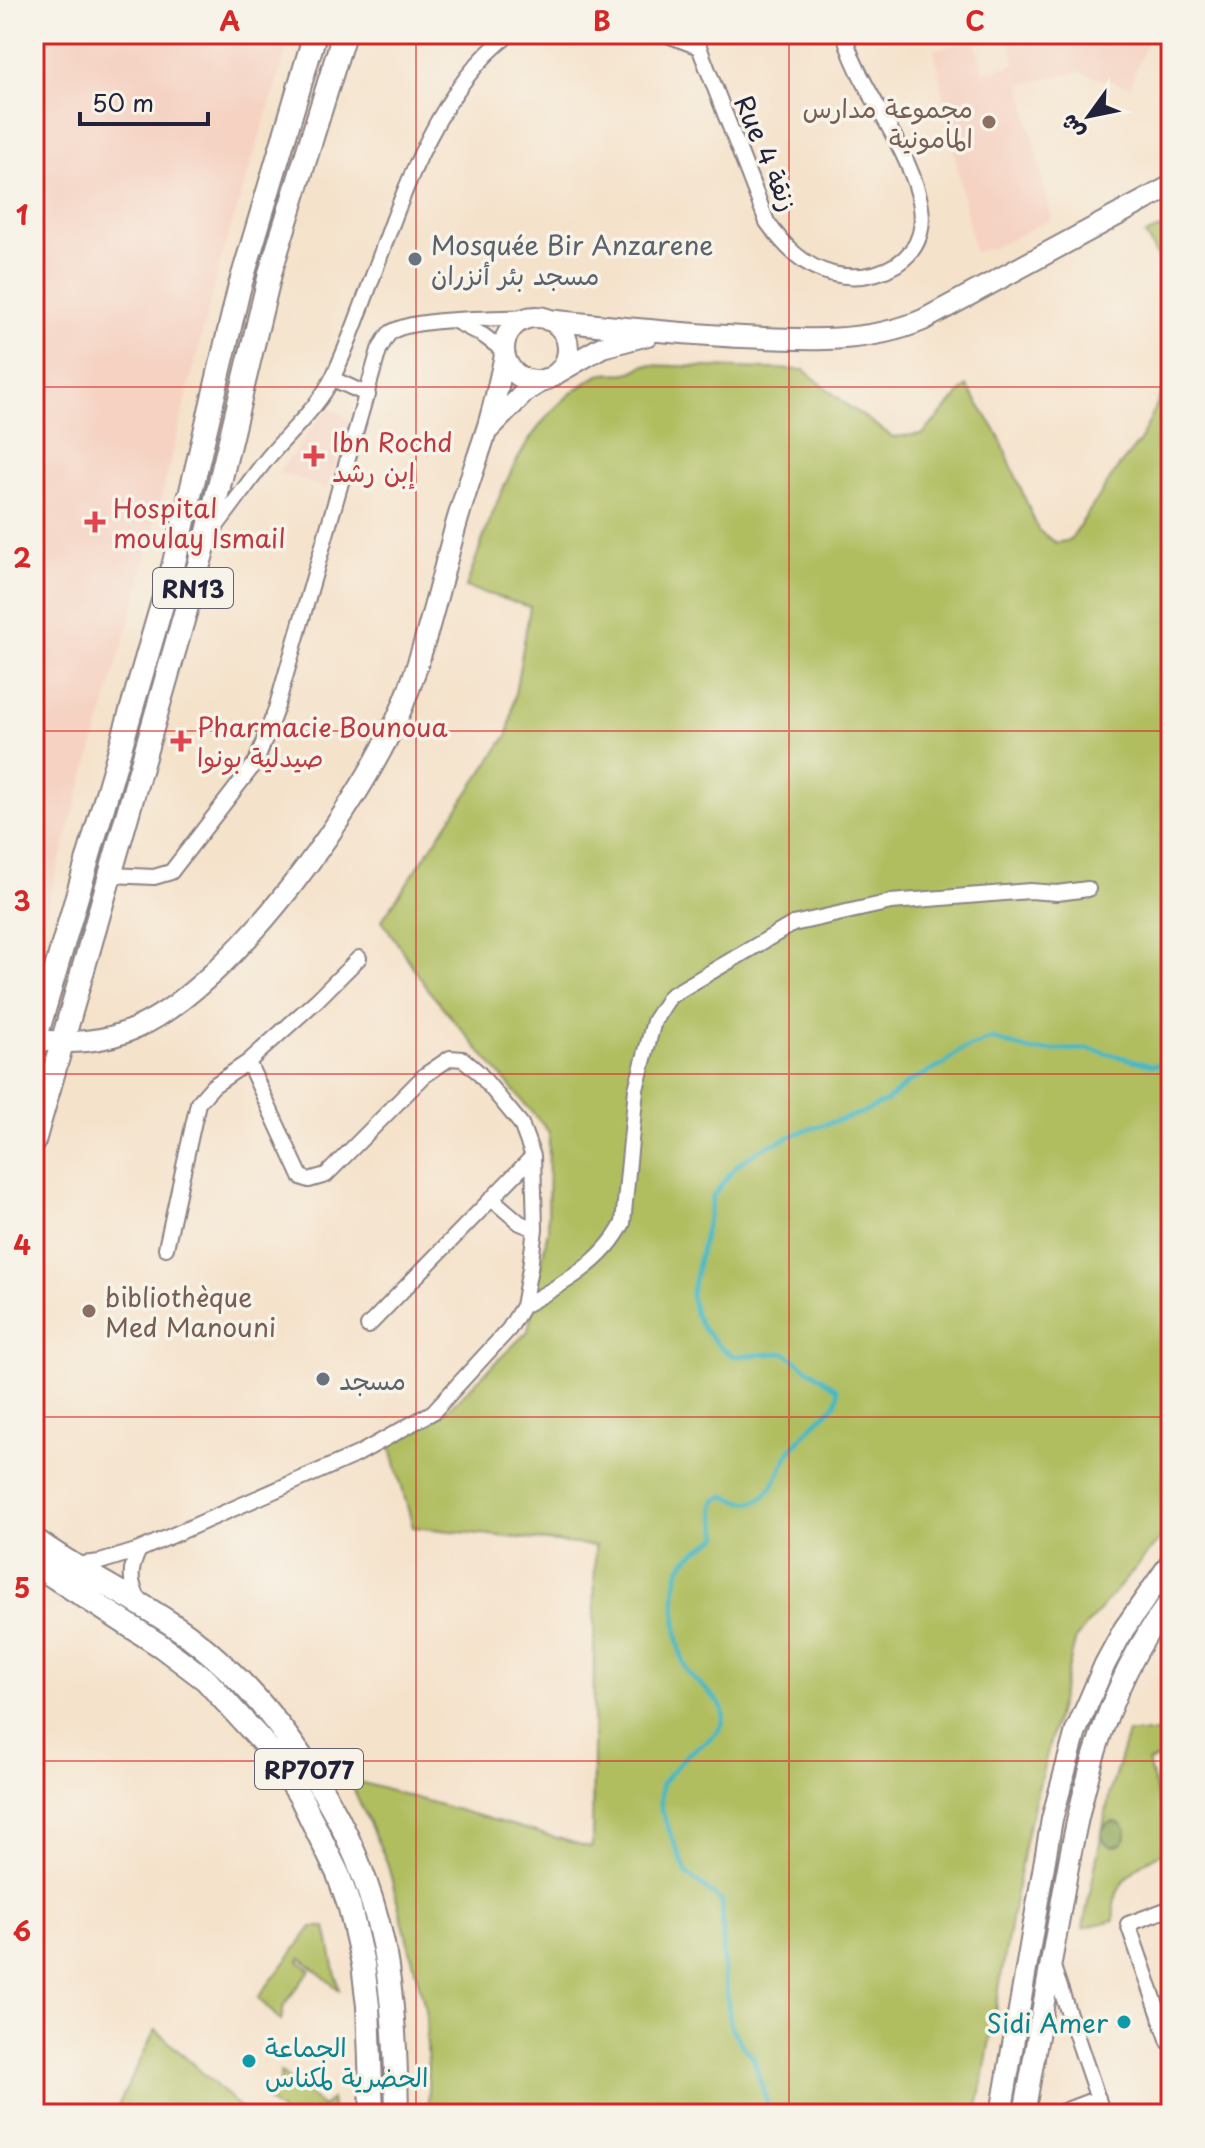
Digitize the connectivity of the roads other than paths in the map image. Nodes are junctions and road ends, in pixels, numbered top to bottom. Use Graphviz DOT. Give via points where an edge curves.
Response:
graph roads {
  1 [pos="315,34"];
  2 [pos="344,34"];
  3 [pos="665,34"];
  4 [pos="845,34"];
  5 [pos="503,36"];
  6 [pos="699,40"];
  7 [pos="1171,186"];
  8 [pos="539,318"];
  9 [pos="457,322"];
  10 [pos="660,332"];
  11 [pos="504,354"];
  12 [pos="550,377"];
  13 [pos="333,379"];
  14 [pos="368,395"];
  15 [pos="486,432"];
  16 [pos="206,540"];
  17 [pos="111,875"];
  18 [pos="1088,889"];
  19 [pos="359,958"];
  20 [pos="35,1041"];
  21 [pos="63,1044"];
  22 [pos="248,1062"];
  23 [pos="34,1141"];
  24 [pos="533,1156"];
  25 [pos="492,1199"];
  26 [pos="535,1229"];
  27 [pos="166,1248"];
  28 [pos="523,1306"];
  29 [pos="368,1326"];
  30 [pos="34,1539"];
  31 [pos="139,1550"];
  32 [pos="1171,1562"];
  33 [pos="74,1565"];
  34 [pos="37,1568"];
  35 [pos="1171,1600"];
  36 [pos="143,1607"];
  37 [pos="1171,1908"];
  38 [pos="1051,1963"];
  39 [pos="1169,2042"];
  40 [pos="1098,2098"];
  41 [pos="372,2114"];
  42 [pos="397,2114"];
  43 [pos="1001,2114"];
  44 [pos="1024,2114"];
  45 [pos="1056,2114"];
  46 [pos="1103,2114"];
  1 -- 20 [label="main road, RN13" via="239,289 173,567"];
  2 -- 16 [label="main road, RN13" via="271,270"];
  3 -- 6 [label="street"];
  4 -- 6 [label="street, Rue 4 زنقة" via="874,103 904,155 921,206 920,237 903,260 884,272 853,277 810,265 767,222"];
  5 -- 13 [label="street" via="431,135"];
  7 -- 10 [label="main road" via="906,328 819,340"];
  8 -- 9 [label="street"];
  8 -- 10 [label="main road"];
  8 -- 11 [label="main road" via="514,326"];
  8 -- 12 [label="main road" via="567,340 566,359"];
  9 -- 11 [label="street"];
  9 -- 14 [label="street" via="408,324 390,334 379,350"];
  10 -- 12 [label="main road" via="602,347"];
  11 -- 12 [label="main road" via="525,379"];
  11 -- 15 [label="main road"];
  12 -- 15 [label="main road" via="526,391"];
  13 -- 14 [label="street"];
  13 -- 16 [label="street"];
  14 -- 17 [label="street" via="256,762 171,872 154,877"];
  15 -- 21 [label="main road" via="403,705 371,768 322,842 246,939 170,1009 134,1029"];
  16 -- 17 [label="main road, RN13"];
  17 -- 21 [label="main road, RN13"];
  18 -- 28 [label="street" via="891,902 793,924 670,996 654,1021 636,1089 623,1223 595,1259"];
  19 -- 22 [label="street"];
  20 -- 21 [label="main road"];
  21 -- 23 [label="main road, RN13"];
  22 -- 24 [label="street" via="301,1177 309,1180 326,1175 425,1075 450,1058 463,1059 478,1072 521,1124"];
  22 -- 27 [label="street" via="198,1103"];
  24 -- 25 [label="street"];
  24 -- 26 [label="street"];
  25 -- 26 [label="street"];
  25 -- 29 [label="street"];
  26 -- 28 [label="street"];
  28 -- 31 [label="street" via="509,1329 433,1412 358,1454"];
  30 -- 33 [label="main road, RP7077"];
  31 -- 33 [label="street"];
  31 -- 36 [label="street" via="130,1575"];
  32 -- 43 [label="main road" via="1124,1629 1076,1731 1052,1819"];
  33 -- 36 [label="main road, RP7077"];
  34 -- 41 [label="main road, RP7077" via="206,1680 275,1756 301,1798 338,1874 363,1964"];
  35 -- 38 [label="main road" via="1104,1721 1076,1822"];
  36 -- 42 [label="main road, RP7077" via="188,1636 255,1698 285,1733 337,1818 372,1902 382,1943 396,2047"];
  37 -- 39 [label="street" via="1128,1924"];
  38 -- 40 [label="street"];
  38 -- 44 [label="main road"];
  40 -- 45 [label="street"];
  40 -- 46 [label="street"];
}
